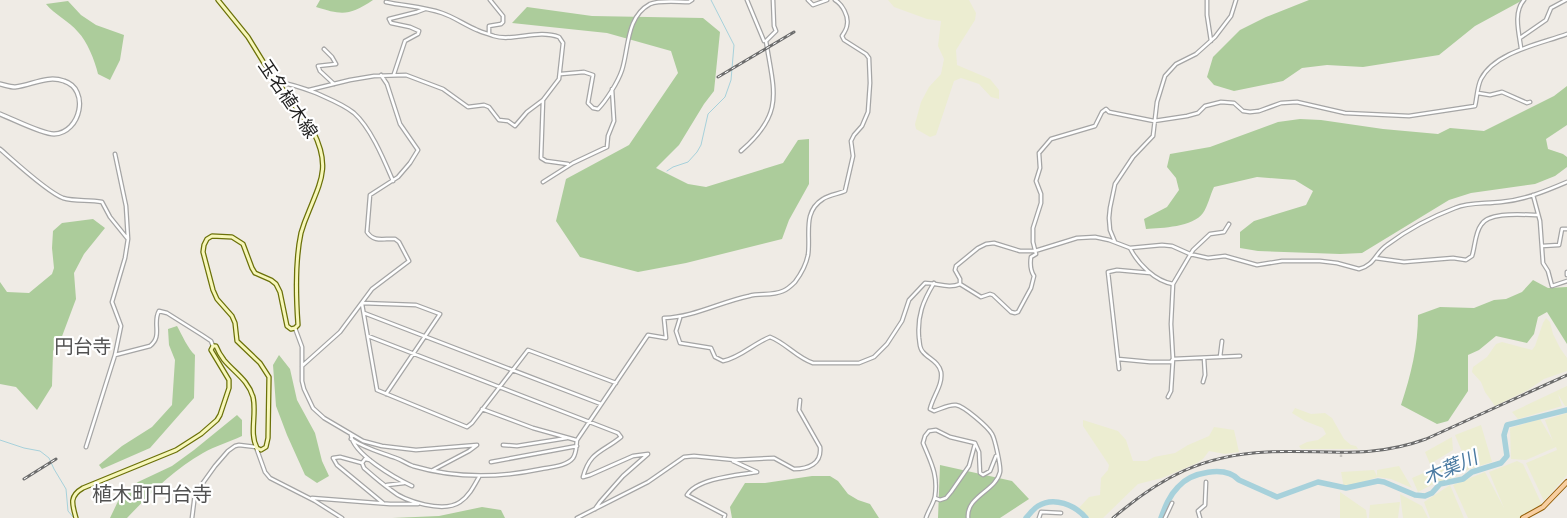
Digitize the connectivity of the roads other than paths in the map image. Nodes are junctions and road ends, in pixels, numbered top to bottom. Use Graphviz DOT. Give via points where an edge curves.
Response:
graph roads {
  1 [pos="218,0"];
  2 [pos="490,0"];
  3 [pos="692,0"];
  4 [pos="747,0"];
  5 [pos="774,0"];
  6 [pos="808,0"];
  7 [pos="827,0"];
  8 [pos="835,0"];
  9 [pos="1207,0"];
  10 [pos="1236,0"];
  11 [pos="1524,0"];
  12 [pos="1566,0"];
  13 [pos="386,2"];
  14 [pos="425,9"];
  15 [pos="489,33"];
  16 [pos="1567,34"];
  17 [pos="1520,38"];
  18 [pos="764,41"];
  19 [pos="1211,41"];
  20 [pos="1522,48"];
  21 [pos="324,49"];
  22 [pos="394,74"];
  23 [pos="560,74"];
  24 [pos="381,75"];
  25 [pos="278,82"];
  26 [pos="0,84"];
  27 [pos="334,84"];
  28 [pos="612,88"];
  29 [pos="309,90"];
  30 [pos="1478,93"];
  31 [pos="543,100"];
  32 [pos="1530,102"];
  33 [pos="0,114"];
  34 [pos="1154,121"];
  35 [pos="0,149"];
  36 [pos="741,151"];
  37 [pos="115,154"];
  38 [pos="570,164"];
  39 [pos="393,180"];
  40 [pos="543,182"];
  41 [pos="1567,182"];
  42 [pos="1533,195"];
  43 [pos="1538,215"];
  44 [pos="1229,224"];
  45 [pos="1567,229"];
  46 [pos="128,239"];
  47 [pos="1115,242"];
  48 [pos="1542,246"];
  49 [pos="1130,248"];
  50 [pos="1035,251"];
  51 [pos="1190,254"];
  52 [pos="1375,258"];
  53 [pos="1150,273"];
  54 [pos="1567,281"];
  55 [pos="934,283"];
  56 [pos="960,284"];
  57 [pos="1173,284"];
  58 [pos="362,303"];
  59 [pos="364,314"];
  60 [pos="680,318"];
  61 [pos="296,328"];
  62 [pos="368,336"];
  63 [pos="425,336"];
  64 [pos="1222,341"];
  65 [pos="212,346"];
  66 [pos="413,353"];
  67 [pos="115,355"];
  68 [pos="1240,356"];
  69 [pos="1220,357"];
  70 [pos="1204,358"];
  71 [pos="1118,359"];
  72 [pos="1173,359"];
  73 [pos="302,366"];
  74 [pos="1119,369"];
  75 [pos="512,370"];
  76 [pos="1203,382"];
  77 [pos="616,383"];
  78 [pos="499,387"];
  79 [pos="386,394"];
  80 [pos="1168,397"];
  81 [pos="800,400"];
  82 [pos="601,404"];
  83 [pos="482,409"];
  84 [pos="589,421"];
  85 [pos="351,435"];
  86 [pos="569,438"];
  87 [pos="351,439"];
  88 [pos="577,440"];
  89 [pos="975,442"];
  90 [pos="503,444"];
  91 [pos="576,446"];
  92 [pos="86,447"];
  93 [pos="256,447"];
  94 [pos="997,455"];
  95 [pos="729,459"];
  96 [pos="370,460"];
  97 [pos="491,462"];
  98 [pos="362,463"];
  99 [pos="432,470"];
  100 [pos="479,477"];
  101 [pos="1206,482"];
  102 [pos="1567,482"];
  103 [pos="405,483"];
  104 [pos="386,486"];
  105 [pos="412,486"];
  106 [pos="309,498"];
  107 [pos="935,498"];
  108 [pos="420,503"];
  109 [pos="1172,503"];
  110 [pos="384,504"];
  111 [pos="596,509"];
  112 [pos="1061,513"];
  113 [pos="76,518"];
  114 [pos="192,518"];
  115 [pos="342,518"];
  116 [pos="577,518"];
  117 [pos="724,518"];
  118 [pos="926,518"];
  119 [pos="968,518"];
  120 [pos="1039,518"];
  121 [pos="1164,518"];
  122 [pos="1200,518"];
  123 [pos="1523,518"];
  1 -- 25 [label="main road, 玉名植木線"];
  2 -- 15 [label="street" via="503,16 503,22 489,26"];
  3 -- 28 [label="street" via="651,3 641,13 631,26 622,71"];
  4 -- 18 [label="street"];
  5 -- 36 [label="street" via="776,31 766,40 774,95 771,114"];
  6 -- 7 [label="street" via="813,5"];
  8 -- 60 [label="street" via="846,14 848,25 842,36 869,58 870,74 868,112 851,141 853,156 844,191 822,200 812,210 805,266 789,288 777,293 732,299"];
  9 -- 19 [label="street"];
  10 -- 19 [label="street" via="1231,16"];
  11 -- 17 [label="street" via="1518,12"];
  12 -- 17 [label="street" via="1551,8 1546,20"];
  13 -- 14 [label="street"];
  14 -- 15 [label="street" via="443,13"];
  14 -- 22 [label="street" via="389,19 391,23 419,30 418,34 405,41"];
  15 -- 23 [label="street" via="503,38 544,34 559,37 563,44"];
  16 -- 20 [label="street"];
  17 -- 20 [label="street"];
  19 -- 34 [label="street" via="1196,54 1176,64 1165,76"];
  20 -- 30 [label="street" via="1486,72"];
  21 -- 27 [label="street" via="336,64 318,66"];
  22 -- 24 [label="street"];
  22 -- 31 [label="street" via="442,89 468,107 489,107 499,120 515,126"];
  23 -- 28 [label="street" via="584,72 593,75 588,103 596,110"];
  23 -- 31 [label="street"];
  24 -- 27 [label="street"];
  24 -- 39 [label="street" via="400,124 418,150"];
  25 -- 29 [label="street"];
  25 -- 61 [label="main road, 玉名植木線" via="315,136 324,166 322,181 301,234"];
  26 -- 33 [label="street" via="14,87 53,79 65,81 74,87 80,111 66,130 54,134"];
  27 -- 29 [label="street"];
  28 -- 38 [label="street" via="614,121 607,147"];
  29 -- 39 [label="street" via="345,107 359,119"];
  30 -- 32 [label="street" via="1502,92"];
  30 -- 34 [label="street" via="1475,106 1409,116 1345,113 1298,102 1250,112 1243,111 1234,103 1221,102 1205,106 1198,113"];
  31 -- 38 [label="street" via="541,158"];
  34 -- 47 [label="street" via="1153,136 1133,157 1116,184 1109,218"];
  34 -- 50 [label="street" via="1106,109 1095,126 1047,143 1040,153 1036,181 1041,203 1033,228"];
  35 -- 46 [label="street" via="56,194 74,200 102,202"];
  37 -- 46 [label="street" via="126,206"];
  38 -- 40 [label="street"];
  39 -- 58 [label="street" via="370,195 367,232 381,240 396,239 409,261 372,289"];
  41 -- 42 [label="street"];
  42 -- 43 [label="street"];
  42 -- 52 [label="street" via="1455,208 1384,246"];
  43 -- 48 [label="street"];
  43 -- 52 [label="street" via="1497,215 1488,219 1480,225 1472,256 1466,260 1404,262"];
  44 -- 51 [label="street" via="1224,232 1210,234"];
  45 -- 48 [label="street" via="1562,229 1559,245"];
  46 -- 67 [label="street" via="112,302 121,326"];
  47 -- 49 [label="street"];
  47 -- 50 [label="street" via="1095,237 1077,238"];
  48 -- 54 [label="street" via="1552,286"];
  49 -- 51 [label="street" via="1172,246"];
  49 -- 53 [label="street"];
  50 -- 56 [label="street" via="1020,251 994,243 978,248 956,266"];
  50 -- 56 [label="street" via="1030,264 1034,276 1031,288 1015,313 993,295 981,297"];
  51 -- 52 [label="street" via="1208,258 1225,256 1257,265 1320,261 1359,270"];
  51 -- 57 [label="street"];
  53 -- 57 [label="street" via="1162,282"];
  53 -- 71 [label="street" via="1108,272"];
  55 -- 56 [label="street"];
  55 -- 60 [label="street" via="925,283 909,300 902,321 880,352 859,363 813,363 770,337 723,361 715,357 712,348 680,343 676,331"];
  55 -- 94 [label="street" via="920,308 918,330 920,349 938,364 941,374 930,409 962,407 992,434"];
  57 -- 72 [label="street"];
  58 -- 59 [label="street"];
  58 -- 63 [label="street" via="416,305 440,314"];
  58 -- 73 [label="street" via="340,332"];
  59 -- 62 [label="street"];
  59 -- 63 [label="street"];
  60 -- 77 [label="street" via="664,318 666,338 648,334"];
  61 -- 73 [label="street" via="302,347"];
  61 -- 93 [label="main road" via="287,326 276,284 255,273 244,244 232,236 207,239 203,252 212,290 232,316 237,340 269,377 268,438 264,450"];
  62 -- 66 [label="street"];
  62 -- 79 [label="street" via="377,390"];
  63 -- 66 [label="street"];
  63 -- 75 [label="street"];
  64 -- 69 [label="street"];
  65 -- 67 [label="street" via="211,341 202,335 167,312 159,311 157,333 150,346"];
  65 -- 93 [label="main road" via="216,346 250,390"];
  65 -- 113 [label="main road" via="211,350 229,380 217,420 176,450 78,490 72,499"];
  66 -- 78 [label="street"];
  66 -- 79 [label="street"];
  67 -- 92 [label="street"];
  68 -- 69 [label="street"];
  69 -- 70 [label="street"];
  70 -- 72 [label="street"];
  70 -- 76 [label="street"];
  71 -- 72 [label="street" via="1171,362"];
  71 -- 74 [label="street"];
  72 -- 80 [label="street"];
  73 -- 85 [label="street" via="304,389 313,408"];
  75 -- 77 [label="street" via="528,350"];
  75 -- 78 [label="street"];
  75 -- 82 [label="street"];
  77 -- 82 [label="street"];
  78 -- 83 [label="street"];
  78 -- 84 [label="street"];
  79 -- 83 [label="street" via="468,428"];
  81 -- 95 [label="street" via="799,410 820,447 819,460 815,464 794,469 774,458"];
  82 -- 84 [label="street"];
  83 -- 86 [label="street"];
  84 -- 88 [label="street"];
  84 -- 111 [label="street" via="615,430 621,437 596,453 585,468 583,477 633,456 648,454 623,476"];
  85 -- 87 [label="street"];
  85 -- 99 [label="street" via="382,446 412,450 477,445"];
  86 -- 88 [label="street"];
  86 -- 90 [label="street" via="517,446"];
  87 -- 96 [label="street"];
  87 -- 99 [label="street" via="411,466"];
  88 -- 91 [label="street"];
  89 -- 94 [label="street" via="983,475 993,466"];
  89 -- 107 [label="street" via="969,466 946,498"];
  89 -- 107 [label="street" via="929,430 923,443 935,472"];
  91 -- 97 [label="street"];
  91 -- 100 [label="street" via="571,460 558,465"];
  93 -- 106 [label="street" via="267,475"];
  93 -- 114 [label="street" via="239,444 228,451 195,494"];
  94 -- 119 [label="street" via="998,478 970,506"];
  95 -- 111 [label="street" via="684,457 648,482"];
  95 -- 117 [label="street" via="757,472 728,476 700,485 687,495"];
  96 -- 98 [label="street"];
  96 -- 103 [label="street"];
  98 -- 104 [label="street"];
  98 -- 110 [label="street" via="332,458"];
  99 -- 100 [label="street"];
  100 -- 108 [label="street" via="459,503 447,507"];
  101 -- 122 [label="street" via="1205,505 1198,512"];
  102 -- 123 [label="main road" via="1543,507"];
  103 -- 104 [label="street"];
  103 -- 105 [label="street"];
  104 -- 108 [label="street"];
  106 -- 110 [label="street"];
  106 -- 115 [label="street"];
  107 -- 118 [label="street"];
  108 -- 110 [label="street"];
  109 -- 121 [label="street"];
  111 -- 116 [label="street"];
  112 -- 120 [label="street" via="1041,512"];
}
